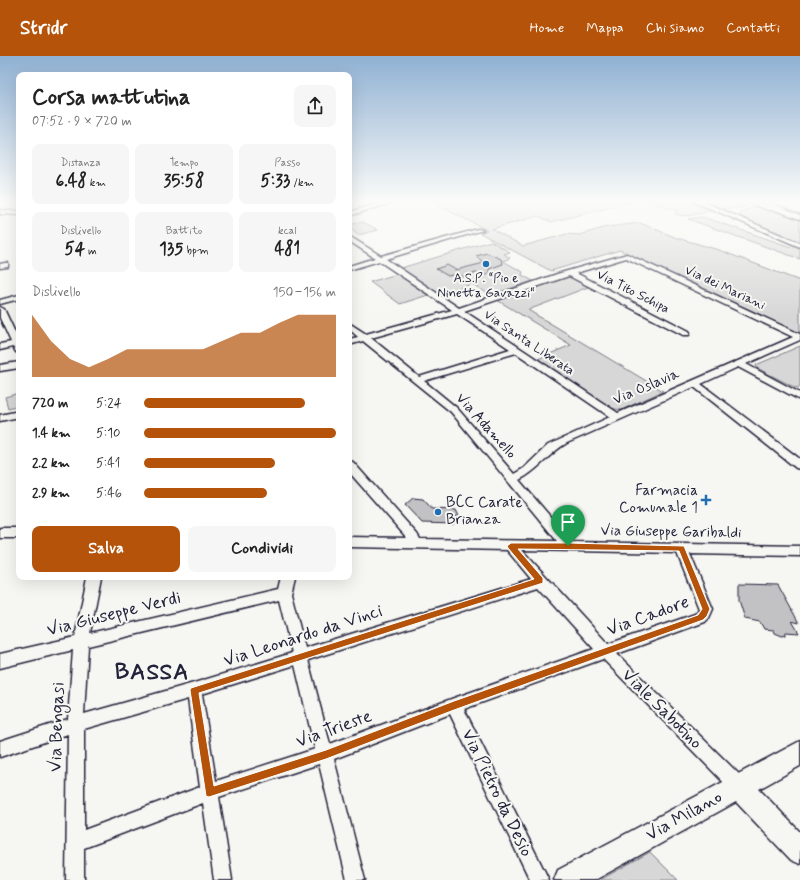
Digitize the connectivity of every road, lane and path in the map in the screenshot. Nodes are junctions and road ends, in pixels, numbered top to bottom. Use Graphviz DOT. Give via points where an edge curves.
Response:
graph roads {
  1 [pos="448,239"];
  2 [pos="787,239"];
  3 [pos="352,240"];
  4 [pos="800,245"];
  5 [pos="381,259"];
  6 [pos="352,267"];
  7 [pos="570,273"];
  8 [pos="16,298"];
  9 [pos="0,302"];
  10 [pos="0,309"];
  11 [pos="457,311"];
  12 [pos="352,327"];
  13 [pos="15,332"];
  14 [pos="686,333"];
  15 [pos="800,337"];
  16 [pos="365,338"];
  17 [pos="352,341"];
  18 [pos="0,347"];
  19 [pos="16,347"];
  20 [pos="516,350"];
  21 [pos="739,364"];
  22 [pos="16,365"];
  23 [pos="0,368"];
  24 [pos="419,380"];
  25 [pos="694,383"];
  26 [pos="800,396"];
  27 [pos="16,415"];
  28 [pos="616,416"];
  29 [pos="0,418"];
  30 [pos="800,466"];
  31 [pos="352,468"];
  32 [pos="513,479"];
  33 [pos="0,532"];
  34 [pos="16,533"];
  35 [pos="352,542"];
  36 [pos="415,544"];
  37 [pos="511,546"];
  38 [pos="568,546"];
  39 [pos="681,548"];
  40 [pos="800,551"];
  41 [pos="93,580"];
  42 [pos="287,580"];
  43 [pos="540,581"];
  44 [pos="284,593"];
  45 [pos="81,642"];
  46 [pos="606,652"];
  47 [pos="301,657"];
  48 [pos="0,661"];
  49 [pos="194,690"];
  50 [pos="454,705"];
  51 [pos="76,724"];
  52 [pos="0,749"];
  53 [pos="326,754"];
  54 [pos="800,754"];
  55 [pos="738,786"];
  56 [pos="209,792"];
  57 [pos="76,842"];
  58 [pos="800,851"];
  59 [pos="75,880"];
  60 [pos="223,880"];
  61 [pos="356,880"];
  62 [pos="540,880"];
  63 [pos="568,880"];
  1 -- 5 [label="street"];
  2 -- 4 [label="street"];
  3 -- 5 [label="street, Via Santa Liberata"];
  5 -- 6 [label="street"];
  5 -- 11 [label="street, Via Santa Liberata"];
  7 -- 11 [label="street, Via dei Mariani"];
  7 -- 14 [label="street, Via Tito Schipa"];
  7 -- 15 [label="street, Via dei Mariani" via="627,256"];
  8 -- 9 [label="street"];
  10 -- 13 [label="street"];
  11 -- 16 [label="street, Via dei Mariani"];
  11 -- 20 [label="street, Via Santa Liberata"];
  12 -- 16 [label="street, Via Adamello"];
  15 -- 21 [label="street, Via Oslavia"];
  16 -- 17 [label="street, Via dei Mariani"];
  16 -- 24 [label="street, Via Adamello"];
  18 -- 19 [label="street"];
  20 -- 24 [label="street"];
  20 -- 28 [label="street, Via Santa Liberata"];
  21 -- 25 [label="street, Via Oslavia"];
  21 -- 26 [label="street"];
  22 -- 23 [label="street"];
  24 -- 32 [label="street, Via Adamello" via="454,410"];
  25 -- 28 [label="street, Via Oslavia"];
  25 -- 30 [label="street"];
  27 -- 29 [label="street"];
  28 -- 32 [label="street, Via Oslavia" via="552,447 528,471"];
  31 -- 36 [label="street" via="413,537"];
  32 -- 38 [label="street, Via Adamello"];
  33 -- 34 [label="street"];
  35 -- 36 [label="street, Via Giuseppe Garibaldi"];
  36 -- 37 [label="street, Via Giuseppe Garibaldi"];
  37 -- 38 [label="street, Via Giuseppe Garibaldi"];
  37 -- 43 [label="street, Viale Sabotino"];
  38 -- 39 [label="street, Via Giuseppe Garibaldi"];
  39 -- 40 [label="street, Via Giuseppe Garibaldi"];
  39 -- 46 [label="street, Via Cadore" via="706,609 704,614 700,618"];
  41 -- 45 [label="street, Via Bengasi"];
  42 -- 44 [label="street"];
  43 -- 46 [label="street, Viale Sabotino"];
  43 -- 47 [label="street, Via Leonardo da Vinci"];
  44 -- 45 [label="street, Via Giuseppe Verdi"];
  44 -- 47 [label="street"];
  45 -- 48 [label="street, Via Giuseppe Verdi"];
  45 -- 51 [label="street, Via Bengasi"];
  46 -- 50 [label="street, Via Trieste"];
  46 -- 55 [label="street, Viale Sabotino"];
  47 -- 49 [label="street, Via Leonardo da Vinci"];
  47 -- 53 [label="street"];
  49 -- 51 [label="street, Via Leonardo da Vinci"];
  49 -- 56 [label="street"];
  50 -- 53 [label="street, Via Trieste"];
  50 -- 62 [label="street, Via Pietro da Desio"];
  51 -- 52 [label="street, Via Leonardo da Vinci"];
  51 -- 57 [label="street, Via Bengasi"];
  53 -- 56 [label="street, Via Trieste"];
  53 -- 61 [label="street"];
  54 -- 55 [label="main road, Via Milano"];
  55 -- 58 [label="main road, Viale Sabotino"];
  55 -- 63 [label="main road, Via Milano"];
  56 -- 57 [label="street, Via Trieste"];
  56 -- 60 [label="street"];
  57 -- 59 [label="street, Via Bengasi"];
}
